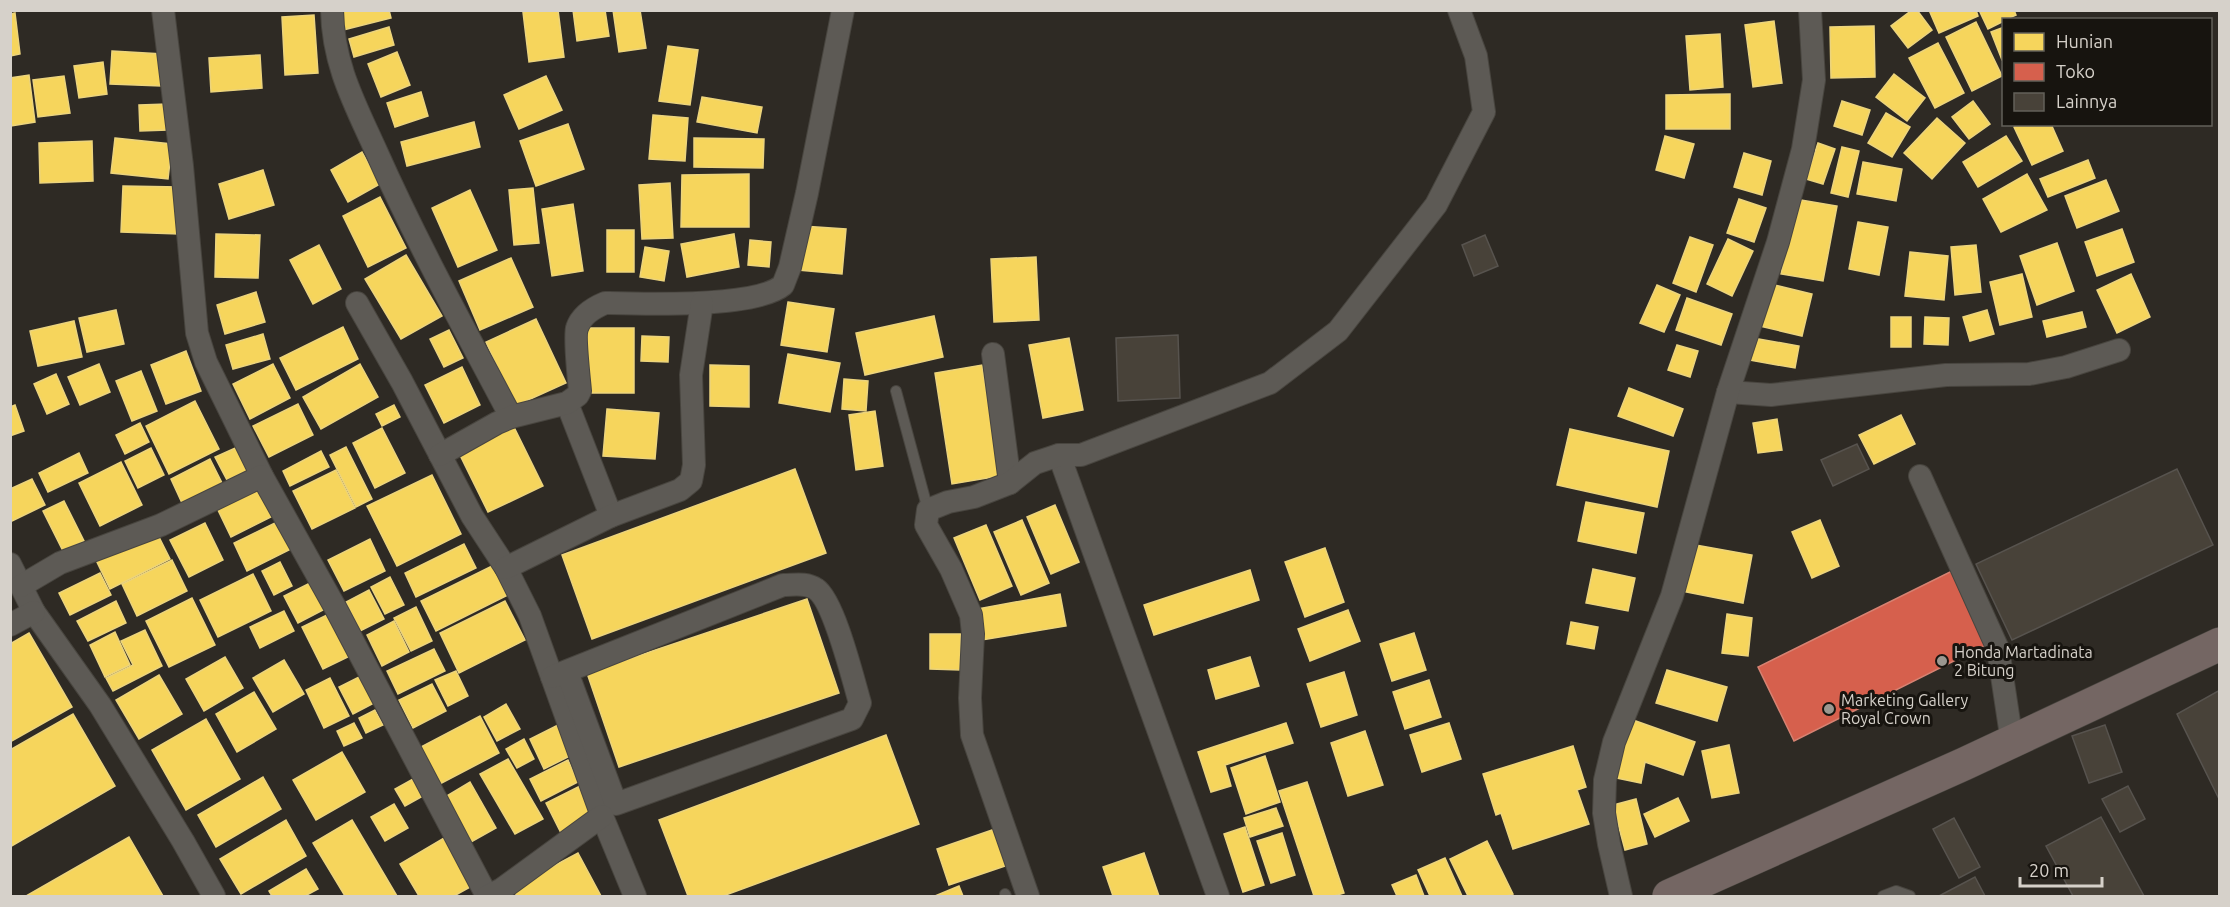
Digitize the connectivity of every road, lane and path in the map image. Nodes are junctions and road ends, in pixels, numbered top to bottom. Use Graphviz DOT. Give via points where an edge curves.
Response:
graph roads {
  1 [pos="163,10"];
  2 [pos="332,10"];
  3 [pos="843,10"];
  4 [pos="1459,10"];
  5 [pos="1810,10"];
  6 [pos="357,303"];
  7 [pos="702,303"];
  8 [pos="2119,350"];
  9 [pos="993,354"];
  10 [pos="896,391"];
  11 [pos="1728,392"];
  12 [pos="567,403"];
  13 [pos="511,417"];
  14 [pos="440,455"];
  15 [pos="1059,455"];
  16 [pos="262,476"];
  17 [pos="1920,476"];
  18 [pos="1010,483"];
  19 [pos="928,510"];
  20 [pos="611,516"];
  21 [pos="10,564"];
  22 [pos="506,568"];
  23 [pos="21,585"];
  24 [pos="34,612"];
  25 [pos="10,625"];
  26 [pos="2220,644"];
  27 [pos="559,674"];
  28 [pos="2012,742"];
  29 [pos="602,816"];
  30 [pos="214,897"];
  31 [pos="488,897"];
  32 [pos="635,897"];
  33 [pos="1028,897"];
  34 [pos="1218,897"];
  35 [pos="1621,897"];
  36 [pos="1670,897"];
  37 [pos="1883,897"];
  38 [pos="1910,897"];
  1 -- 16 [label="street" via="197,333 206,362"];
  2 -- 13 [label="street" via="339,64 357,108 391,185"];
  3 -- 7 [label="street" via="785,282 765,293"];
  4 -- 15 [label="street" via="1476,56 1484,112 1436,205 1338,331 1270,383 1081,455"];
  5 -- 11 [label="street" via="1814,81 1803,149 1778,242"];
  6 -- 14 [label="street"];
  7 -- 12 [label="street" via="605,303 591,309 576,329 580,391"];
  7 -- 20 [label="street" via="691,375 691,481 680,490"];
  8 -- 11 [label="street" via="2030,374 1946,375 1771,394"];
  9 -- 18 [label="street"];
  10 -- 19 [label="lane"];
  11 -- 35 [label="street" via="1672,596 1614,742 1605,780 1604,813"];
  12 -- 13 [label="street"];
  12 -- 20 [label="street"];
  13 -- 14 [label="street"];
  14 -- 22 [label="street"];
  15 -- 18 [label="street" via="1035,463"];
  15 -- 34 [label="street"];
  16 -- 23 [label="street" via="161,525 60,563"];
  16 -- 31 [label="street"];
  17 -- 28 [label="street" via="1998,649"];
  18 -- 19 [label="street"];
  19 -- 33 [label="street" via="926,525 951,568 970,615 972,735"];
  20 -- 22 [label="street"];
  21 -- 23 [label="street"];
  22 -- 27 [label="street"];
  23 -- 24 [label="street"];
  24 -- 25 [label="street"];
  24 -- 30 [label="street" via="100,705"];
  26 -- 28 [label="highway"];
  27 -- 27 [label="street" via="783,585 804,584 817,589 830,608 860,703 852,719 616,804"];
  27 -- 29 [label="street"];
  28 -- 36 [label="highway"];
  29 -- 31 [label="street"];
  29 -- 32 [label="street"];
  37 -- 38 [label="lane" via="1896,891"];
}
